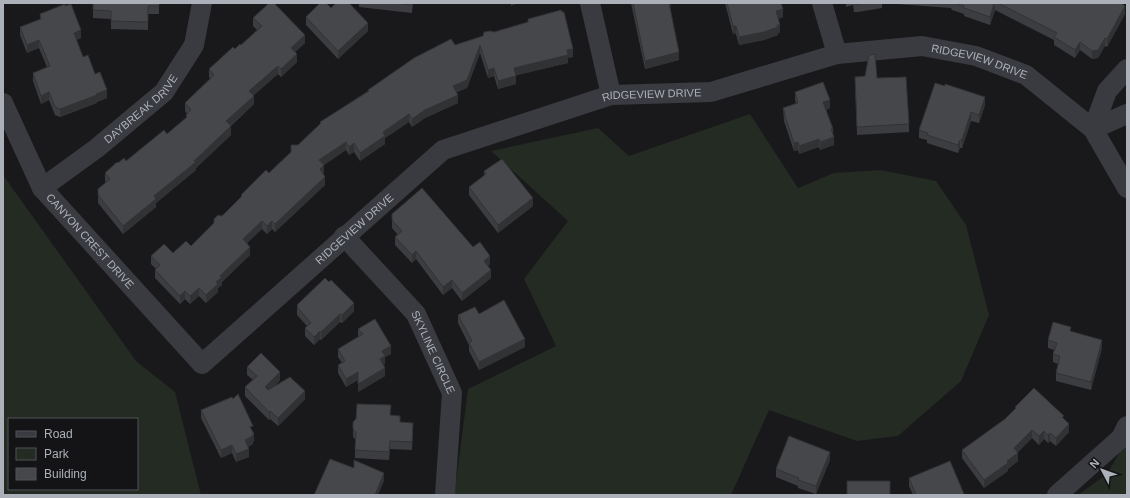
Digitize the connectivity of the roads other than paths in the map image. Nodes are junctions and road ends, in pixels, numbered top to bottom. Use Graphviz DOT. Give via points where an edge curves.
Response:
graph roads {
  1 [pos="202,3"];
  2 [pos="590,3"];
  3 [pos="822,3"];
  4 [pos="837,54"];
  5 [pos="1127,69"];
  6 [pos="611,96"];
  7 [pos="3,102"];
  8 [pos="1127,114"];
  9 [pos="1093,128"];
  10 [pos="42,188"];
  11 [pos="1127,188"];
  12 [pos="344,236"];
  13 [pos="202,364"];
  14 [pos="1127,426"];
  15 [pos="445,495"];
  16 [pos="1057,495"];
  1 -- 10 [label="street, DAYBREAK DRIVE" via="194,45 164,92 97,148"];
  2 -- 6 [label="street"];
  3 -- 4 [label="street"];
  4 -- 6 [label="street, RIDGEVIEW DRIVE" via="711,92"];
  4 -- 9 [label="street, RIDGEVIEW DRIVE" via="922,46 976,56 1026,75"];
  5 -- 9 [label="street" via="1107,91"];
  6 -- 12 [label="street, RIDGEVIEW DRIVE" via="443,150"];
  7 -- 10 [label="street, CANYON CREST DRIVE"];
  8 -- 9 [label="street"];
  9 -- 11 [label="street, RIDGEVIEW DRIVE"];
  10 -- 13 [label="street, CANYON CREST DRIVE"];
  12 -- 13 [label="street, RIDGEVIEW DRIVE"];
  12 -- 15 [label="street, SKYLINE CIRCLE" via="416,314 452,393"];
  14 -- 16 [label="street" via="1121,438"];
}
